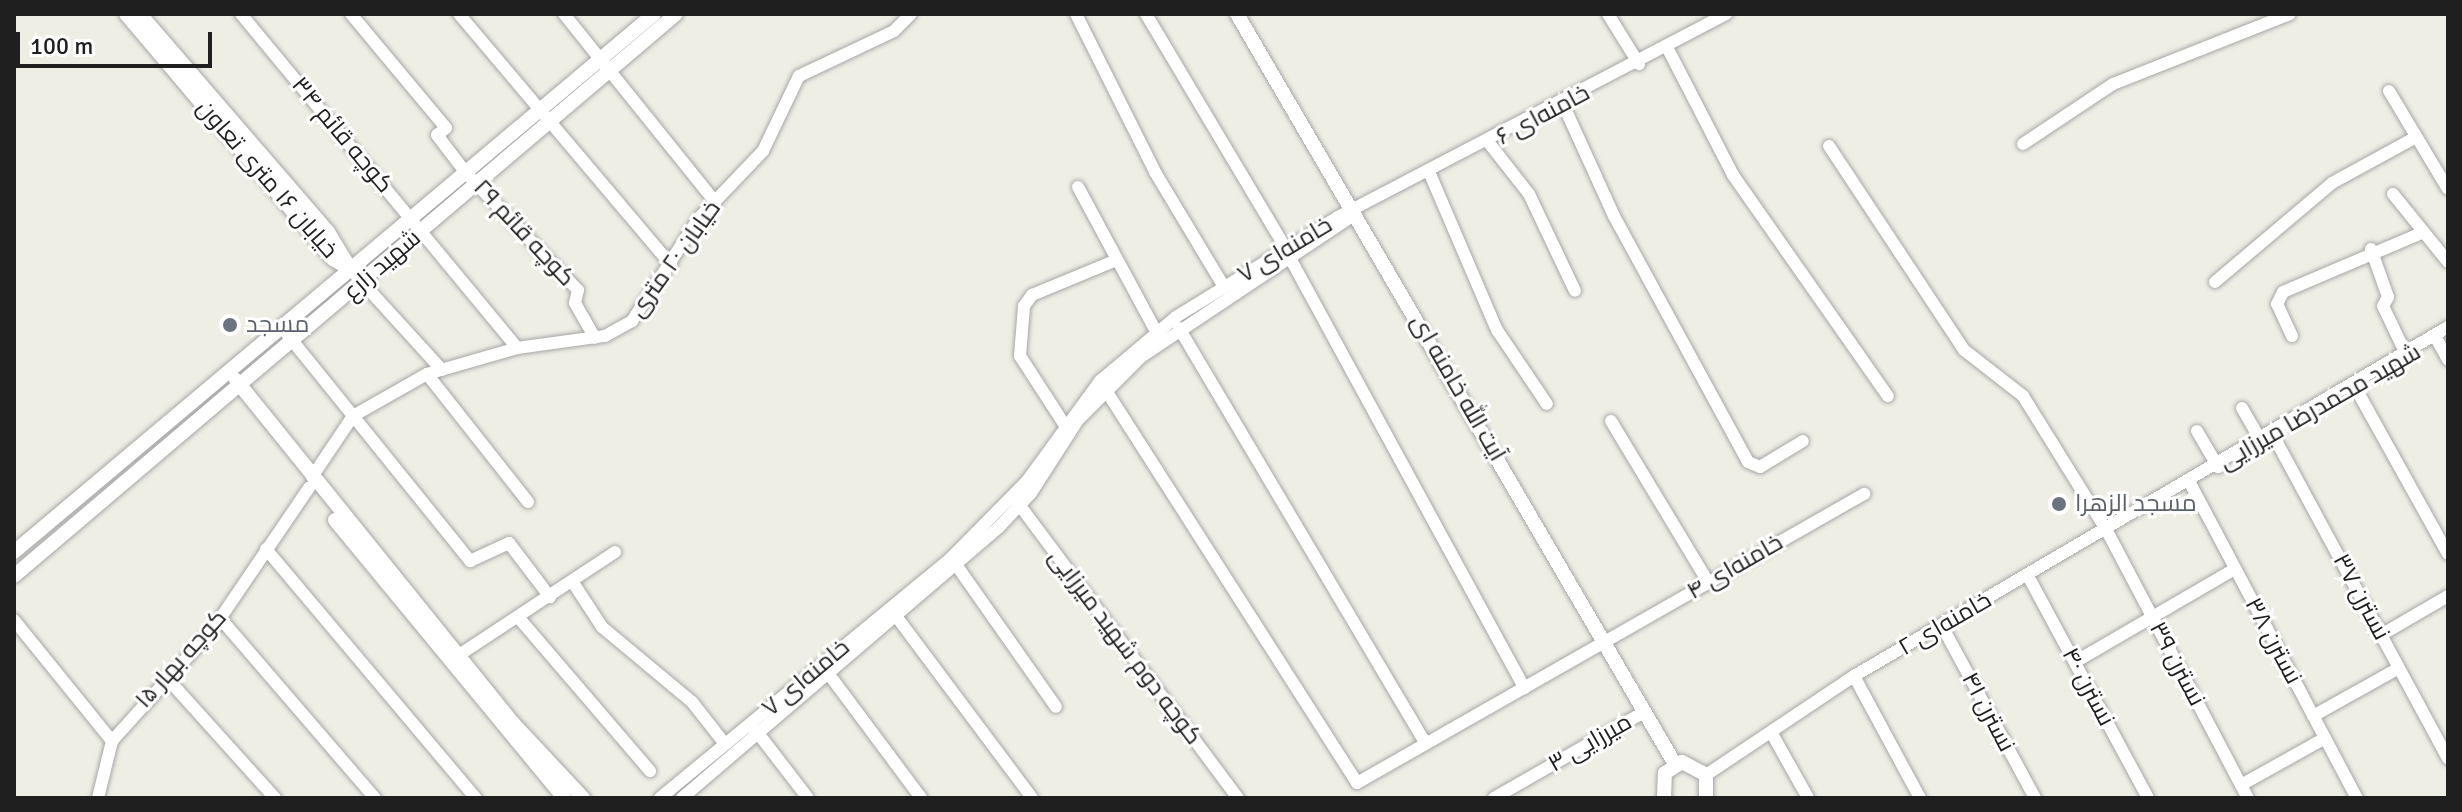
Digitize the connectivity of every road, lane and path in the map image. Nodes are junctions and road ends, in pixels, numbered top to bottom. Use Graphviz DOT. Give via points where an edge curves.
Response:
graph roads {
  1 [pos="126,14"];
  2 [pos="140,14"];
  3 [pos="241,14"];
  4 [pos="351,14"];
  5 [pos="459,14"];
  6 [pos="564,14"];
  7 [pos="654,14"];
  8 [pos="676,14"];
  9 [pos="911,14"];
  10 [pos="1076,14"];
  11 [pos="1146,14"];
  12 [pos="1237,14"];
  13 [pos="1608,14"];
  14 [pos="1726,14"];
  15 [pos="2290,14"];
  16 [pos="1712,18"];
  17 [pos="1668,49"];
  18 [pos="606,64"];
  19 [pos="1639,64"];
  20 [pos="2389,91"];
  21 [pos="1563,104"];
  22 [pos="538,112"];
  23 [pos="551,120"];
  24 [pos="2416,137"];
  25 [pos="1489,143"];
  26 [pos="2023,144"];
  27 [pos="1829,146"];
  28 [pos="466,173"];
  29 [pos="1430,174"];
  30 [pos="480,181"];
  31 [pos="2447,184"];
  32 [pos="1078,187"];
  33 [pos="2393,194"];
  34 [pos="715,202"];
  35 [pos="1356,212"];
  36 [pos="417,225"];
  37 [pos="2421,233"];
  38 [pos="2371,249"];
  39 [pos="1287,252"];
  40 [pos="1114,261"];
  41 [pos="2448,262"];
  42 [pos="671,265"];
  43 [pos="351,270"];
  44 [pos="363,282"];
  45 [pos="2215,282"];
  46 [pos="1224,287"];
  47 [pos="1575,291"];
  48 [pos="2448,327"];
  49 [pos="283,328"];
  50 [pos="1179,328"];
  51 [pos="1157,333"];
  52 [pos="2292,336"];
  53 [pos="595,338"];
  54 [pos="2436,338"];
  55 [pos="293,342"];
  56 [pos="517,348"];
  57 [pos="2407,356"];
  58 [pos="2448,360"];
  59 [pos="442,370"];
  60 [pos="427,374"];
  61 [pos="231,382"];
  62 [pos="1104,385"];
  63 [pos="2355,387"];
  64 [pos="1888,396"];
  65 [pos="1547,404"];
  66 [pos="2242,408"];
  67 [pos="353,416"];
  68 [pos="1611,421"];
  69 [pos="1066,428"];
  70 [pos="2197,431"];
  71 [pos="2268,438"];
  72 [pos="1803,441"];
  73 [pos="2218,467"];
  74 [pos="310,483"];
  75 [pos="2190,483"];
  76 [pos="1864,494"];
  77 [pos="1016,500"];
  78 [pos="528,502"];
  79 [pos="2107,531"];
  80 [pos="266,549"];
  81 [pos="14,552"];
  82 [pos="615,552"];
  83 [pos="2448,554"];
  84 [pos="957,566"];
  85 [pos="2235,569"];
  86 [pos="14,576"];
  87 [pos="2028,576"];
  88 [pos="572,581"];
  89 [pos="1708,582"];
  90 [pos="2448,596"];
  91 [pos="550,597"];
  92 [pos="893,613"];
  93 [pos="518,617"];
  94 [pos="2153,617"];
  95 [pos="220,618"];
  96 [pos="14,620"];
  97 [pos="1942,626"];
  98 [pos="2381,635"];
  99 [pos="1605,641"];
  100 [pos="459,655"];
  101 [pos="2075,662"];
  102 [pos="2399,668"];
  103 [pos="825,669"];
  104 [pos="1854,676"];
  105 [pos="166,677"];
  106 [pos="1524,688"];
  107 [pos="1056,707"];
  108 [pos="1644,712"];
  109 [pos="2313,716"];
  110 [pos="754,728"];
  111 [pos="1771,732"];
  112 [pos="2325,738"];
  113 [pos="112,741"];
  114 [pos="1425,743"];
  115 [pos="725,744"];
  116 [pos="2448,759"];
  117 [pos="1675,764"];
  118 [pos="650,771"];
  119 [pos="1706,775"];
  120 [pos="2241,785"];
  121 [pos="689,791"];
  122 [pos="98,798"];
  123 [pos="275,798"];
  124 [pos="375,798"];
  125 [pos="476,798"];
  126 [pos="564,798"];
  127 [pos="583,798"];
  128 [pos="660,798"];
  129 [pos="808,798"];
  130 [pos="921,798"];
  131 [pos="1032,798"];
  132 [pos="1238,798"];
  133 [pos="1494,798"];
  134 [pos="1663,798"];
  135 [pos="1706,798"];
  136 [pos="1808,798"];
  137 [pos="1920,798"];
  138 [pos="2035,798"];
  139 [pos="2148,798"];
  140 [pos="2248,798"];
  141 [pos="2357,798"];
  1 -- 43 [label="street, خیابان ۱۶ متری تعاون" via="333,259"];
  2 -- 43 [label="street, خیابان ۱۶ متری تعاون" via="328,232"];
  3 -- 36 [label="street, کوچه قائم ۳۴"];
  4 -- 28 [label="street" via="446,128 437,135"];
  5 -- 22 [label="street"];
  6 -- 18 [label="street"];
  7 -- 18 [label="street, شهید زارع"];
  8 -- 18 [label="street, شهید زارع"];
  9 -- 34 [label="street, خیابان ۲۰ متری" via="894,31 799,76 763,151"];
  10 -- 46 [label="street" via="1155,172"];
  11 -- 39 [label="street"];
  12 -- 35 [label="street, آیت الله خامنه ای"];
  13 -- 19 [label="street"];
  14 -- 16 [label="street, خامنه‌ای ۶"];
  15 -- 26 [label="street" via="2113,84"];
  16 -- 17 [label="street, خامنه‌ای ۶"];
  17 -- 19 [label="street, خامنه‌ای ۶"];
  17 -- 64 [label="street" via="1733,175"];
  18 -- 22 [label="street, شهید زارع"];
  18 -- 23 [label="street, شهید زارع"];
  18 -- 34 [label="street"];
  19 -- 21 [label="street, خامنه‌ای ۶"];
  20 -- 24 [label="street"];
  21 -- 25 [label="street, خامنه‌ای ۶"];
  21 -- 72 [label="street" via="1614,216 1748,462 1760,467"];
  22 -- 23 [label="street"];
  22 -- 28 [label="street, شهید زارع"];
  23 -- 30 [label="street, شهید زارع"];
  23 -- 42 [label="street"];
  24 -- 31 [label="street"];
  24 -- 45 [label="street" via="2332,183"];
  25 -- 29 [label="street, خامنه‌ای ۶"];
  25 -- 47 [label="street" via="1529,194"];
  27 -- 79 [label="street, نسترن ۳۹" via="1964,350 2023,396"];
  28 -- 30 [label="street, کوچه قائم ۲۹"];
  28 -- 36 [label="street, شهید زارع"];
  29 -- 35 [label="street, خامنه‌ای ۶"];
  29 -- 65 [label="street" via="1497,330"];
  30 -- 36 [label="street, شهید زارع"];
  30 -- 53 [label="street, کوچه قائم ۲۹" via="578,290 575,303"];
  32 -- 40 [label="street"];
  33 -- 37 [label="street"];
  34 -- 42 [label="street, خیابان ۲۰ متری"];
  35 -- 39 [label="street, خامنه‌ای ۷"];
  35 -- 99 [label="street, آیت الله خامنه ای"];
  36 -- 43 [label="street, شهید زارع"];
  36 -- 44 [label="street, شهید زارع"];
  36 -- 56 [label="street, کوچه قائم ۳۴"];
  37 -- 38 [label="street"];
  37 -- 41 [label="street"];
  38 -- 52 [label="street" via="2278,297"];
  38 -- 57 [label="street" via="2388,297 2383,306"];
  39 -- 46 [label="street, خامنه‌ای ۷"];
  39 -- 50 [label="street, خامنه‌ای ۷"];
  39 -- 106 [label="street"];
  40 -- 51 [label="street"];
  40 -- 69 [label="street" via="1032,295 1024,306 1020,356"];
  42 -- 53 [label="street, خیابان ۲۰ متری" via="632,321"];
  43 -- 44 [label="street"];
  43 -- 49 [label="street, شهید زارع"];
  44 -- 55 [label="street, شهید زارع"];
  44 -- 59 [label="street"];
  46 -- 51 [label="street, خامنه‌ای ۷"];
  48 -- 54 [label="street, شهید محمدرضا میرزایی"];
  49 -- 55 [label="street"];
  49 -- 61 [label="street, شهید زارع"];
  50 -- 62 [label="street, خامنه‌ای ۷"];
  50 -- 114 [label="street"];
  51 -- 62 [label="street, خامنه‌ای ۷"];
  53 -- 56 [label="street, خیابان ۲۰ متری"];
  54 -- 57 [label="street, شهید محمدرضا میرزایی"];
  54 -- 58 [label="street"];
  55 -- 61 [label="street, شهید زارع"];
  55 -- 67 [label="street"];
  56 -- 59 [label="street, خیابان ۲۰ متری"];
  57 -- 63 [label="street, شهید محمدرضا میرزایی"];
  59 -- 60 [label="street, خیابان ۲۰ متری"];
  60 -- 67 [label="street, خیابان ۲۰ متری"];
  60 -- 78 [label="street"];
  61 -- 74 [label="street"];
  61 -- 81 [label="street, شهید زارع"];
  61 -- 86 [label="street, شهید زارع"];
  62 -- 69 [label="street, خامنه‌ای ۷"];
  62 -- 114 [label="street, خامنه‌ای ۴" via="1357,783"];
  63 -- 71 [label="street, شهید محمدرضا میرزایی"];
  63 -- 83 [label="street"];
  66 -- 71 [label="street, نسترن ۳۷"];
  67 -- 74 [label="street, خیابان ۲۰ متری"];
  67 -- 91 [label="street" via="470,561 509,543"];
  68 -- 89 [label="street"];
  69 -- 77 [label="street, خامنه‌ای ۷"];
  70 -- 73 [label="street"];
  71 -- 73 [label="street, شهید محمدرضا میرزایی"];
  71 -- 98 [label="street, نسترن ۳۷"];
  73 -- 75 [label="street, شهید محمدرضا میرزایی"];
  74 -- 80 [label="street, کوچه بهار ۱۵"];
  74 -- 100 [label="street"];
  74 -- 126 [label="street"];
  75 -- 79 [label="street, خامنه‌ای ۲"];
  75 -- 85 [label="street, نسترن ۳۸"];
  76 -- 89 [label="street, خامنه‌ای ۴"];
  77 -- 84 [label="street, خامنه‌ای ۷"];
  77 -- 92 [label="street, خامنه‌ای ۷"];
  77 -- 132 [label="street, کوچه دوم شهید میرزایی"];
  79 -- 87 [label="street, خامنه‌ای ۲"];
  79 -- 94 [label="street, نسترن ۳۹"];
  80 -- 95 [label="street, کوچه بهار ۱۵"];
  80 -- 125 [label="street"];
  82 -- 88 [label="street"];
  84 -- 92 [label="street, خامنه‌ای ۷"];
  84 -- 107 [label="street"];
  85 -- 94 [label="street"];
  85 -- 109 [label="street, نسترن ۳۸"];
  87 -- 97 [label="street, خامنه‌ای ۲"];
  87 -- 101 [label="street, نسترن ۴۰"];
  88 -- 91 [label="street"];
  88 -- 115 [label="street" via="602,627 692,702"];
  89 -- 99 [label="street, خامنه‌ای ۴"];
  90 -- 98 [label="street"];
  91 -- 93 [label="street"];
  92 -- 103 [label="street, خامنه‌ای ۷"];
  92 -- 131 [label="street"];
  93 -- 100 [label="street"];
  93 -- 118 [label="street"];
  94 -- 101 [label="street"];
  94 -- 120 [label="street, نسترن ۳۹"];
  95 -- 105 [label="street, کوچه بهار ۱۵"];
  95 -- 124 [label="street"];
  96 -- 113 [label="street"];
  97 -- 104 [label="street, خامنه‌ای ۲"];
  97 -- 138 [label="street, نسترن ۴۱"];
  98 -- 102 [label="street, نسترن ۳۷"];
  99 -- 106 [label="street, خامنه‌ای ۴"];
  99 -- 108 [label="street, آیت الله خامنه ای"];
  100 -- 127 [label="street"];
  101 -- 139 [label="street, نسترن ۴۰"];
  102 -- 109 [label="street"];
  102 -- 116 [label="street, نسترن ۳۷"];
  103 -- 110 [label="street, خامنه‌ای ۷"];
  103 -- 130 [label="street"];
  104 -- 111 [label="street, خامنه‌ای ۲"];
  104 -- 137 [label="street"];
  105 -- 113 [label="street, کوچه بهار ۱۵"];
  105 -- 123 [label="street"];
  106 -- 114 [label="street, خامنه‌ای ۴"];
  108 -- 117 [label="street, آیت الله خامنه ای"];
  108 -- 133 [label="street, میرزایی ۳"];
  109 -- 112 [label="street, نسترن ۳۸"];
  110 -- 115 [label="street, خامنه‌ای ۷"];
  110 -- 121 [label="street, خامنه‌ای ۷"];
  110 -- 129 [label="street"];
  111 -- 119 [label="street, خامنه‌ای ۲"];
  111 -- 136 [label="street"];
  112 -- 120 [label="street"];
  112 -- 141 [label="street, نسترن ۳۸"];
  113 -- 122 [label="street, کوچه بهار ۱۵"];
  115 -- 121 [label="street, خامنه‌ای ۷"];
  117 -- 119 [label="street" via="1689,762"];
  117 -- 134 [label="street" via="1662,779"];
  119 -- 135 [label="street"];
  120 -- 140 [label="street, نسترن ۳۹"];
  121 -- 128 [label="street, خامنه‌ای ۷"];
}
